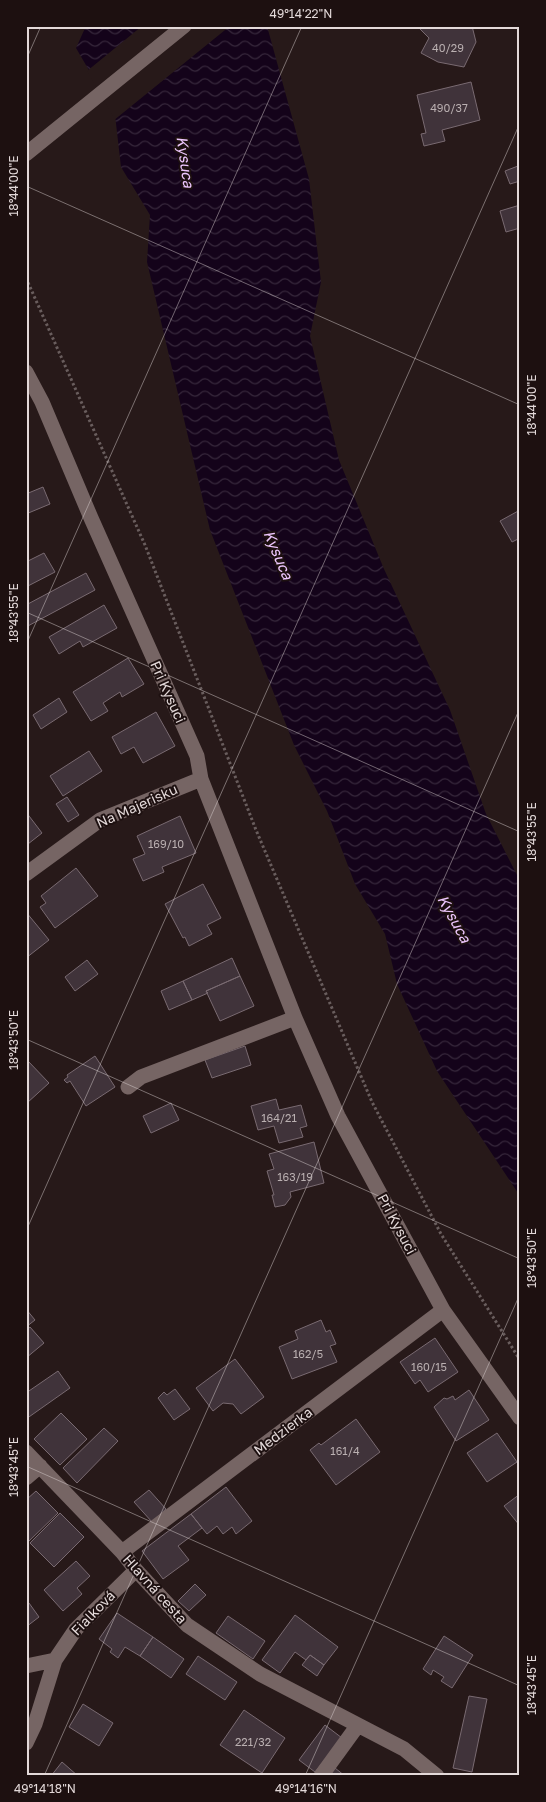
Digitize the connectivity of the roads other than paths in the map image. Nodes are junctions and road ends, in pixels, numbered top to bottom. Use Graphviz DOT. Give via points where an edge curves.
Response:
graph roads {
  1 [pos="184,26"];
  2 [pos="26,154"];
  3 [pos="26,372"];
  4 [pos="201,779"];
  5 [pos="26,874"];
  6 [pos="295,1018"];
  7 [pos="128,1087"];
  8 [pos="443,1310"];
  9 [pos="520,1418"];
  10 [pos="26,1452"];
  11 [pos="40,1466"];
  12 [pos="26,1478"];
  13 [pos="122,1552"];
  14 [pos="136,1570"];
  15 [pos="54,1660"];
  16 [pos="26,1666"];
  17 [pos="358,1725"];
  18 [pos="26,1743"];
  19 [pos="321,1776"];
  20 [pos="437,1776"];
  1 -- 2 [label="street"];
  3 -- 4 [label="street, Pri Kysuci" via="197,756"];
  4 -- 5 [label="street, Na Majerisku" via="100,820"];
  4 -- 6 [label="street, Pri Kysuci"];
  6 -- 7 [label="street" via="140,1076"];
  6 -- 8 [label="street, Pri Kysuci" via="338,1116"];
  8 -- 9 [label="street, Pri Kysuci"];
  8 -- 13 [label="street, Medzierka"];
  10 -- 11 [label="street, Hlavná cesta"];
  11 -- 12 [label="street"];
  11 -- 13 [label="street, Hlavná cesta"];
  13 -- 14 [label="street, Hlavná cesta"];
  14 -- 15 [label="street, Fialková" via="76,1628"];
  14 -- 17 [label="street, Hlavná cesta" via="187,1625 260,1674"];
  15 -- 16 [label="street"];
  15 -- 18 [label="street, Fialková"];
  17 -- 19 [label="street"];
  17 -- 20 [label="street, Hlavná cesta" via="404,1749"];
}
